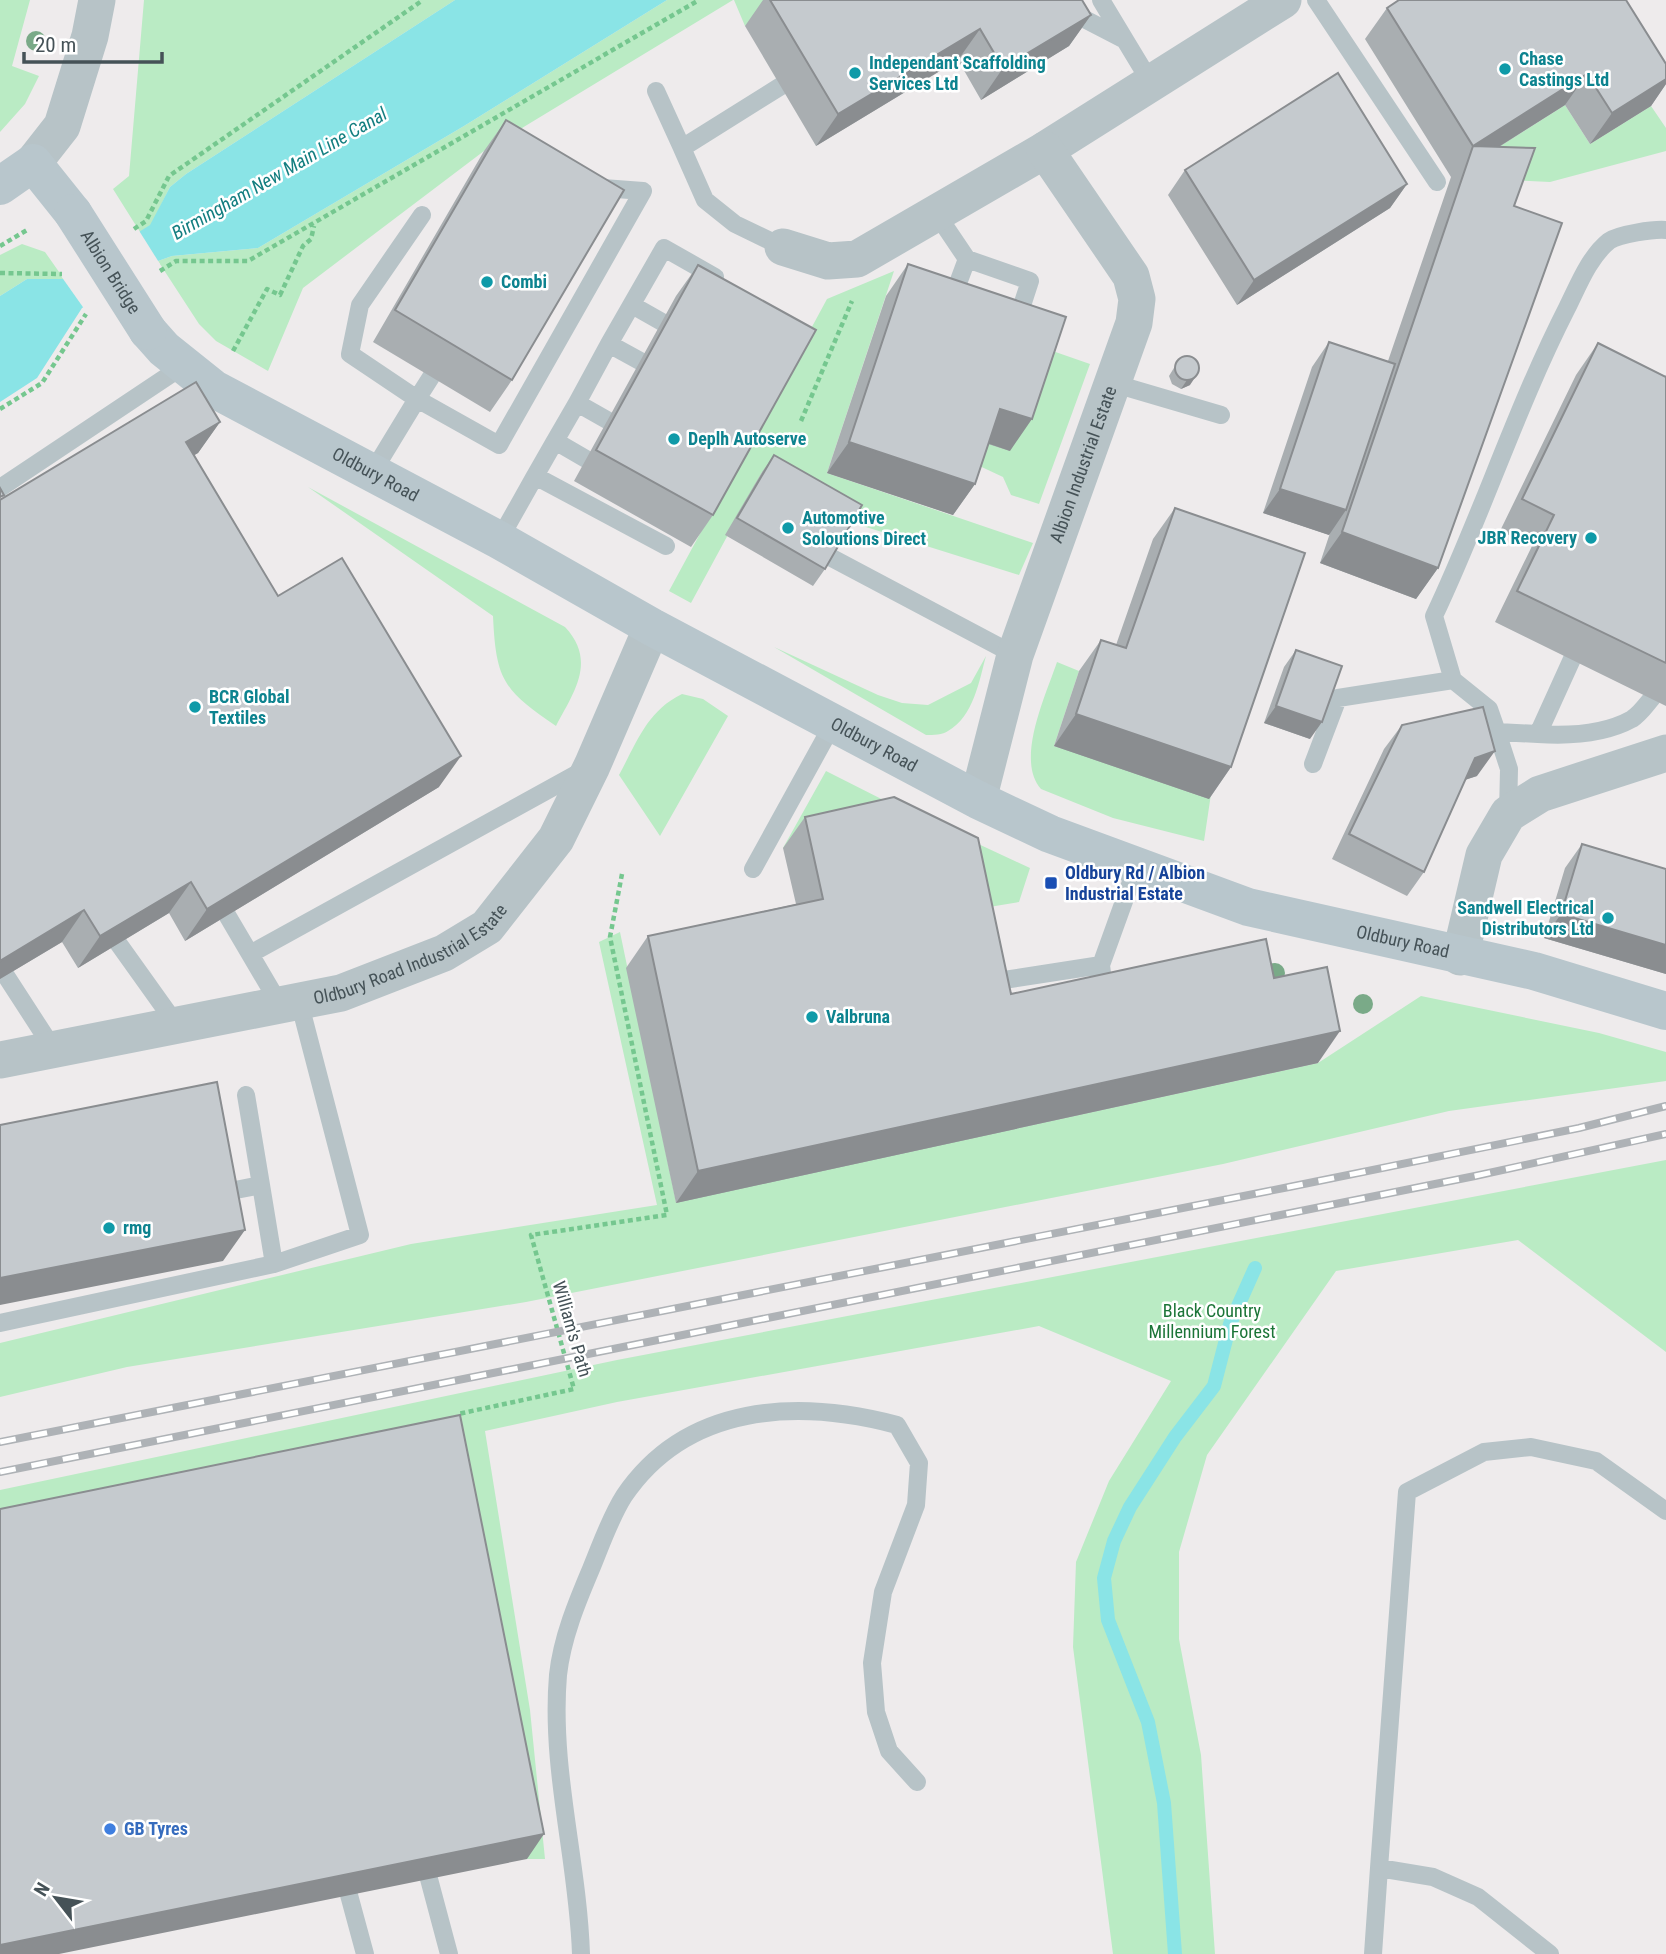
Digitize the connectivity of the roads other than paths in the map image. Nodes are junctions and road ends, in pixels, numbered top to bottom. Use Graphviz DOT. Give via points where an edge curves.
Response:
graph roads {
  1 [pos="97,0"];
  2 [pos="1101,0"];
  3 [pos="1316,0"];
  4 [pos="1273,3"];
  5 [pos="1055,4"];
  6 [pos="1125,40"];
  7 [pos="1151,83"];
  8 [pos="781,86"];
  9 [pos="656,91"];
  10 [pos="682,148"];
  11 [pos="1045,150"];
  12 [pos="33,163"];
  13 [pos="1437,183"];
  14 [pos="0,186"];
  15 [pos="584,186"];
  16 [pos="936,213"];
  17 [pos="422,215"];
  18 [pos="1666,230"];
  19 [pos="783,247"];
  20 [pos="967,259"];
  21 [pos="733,287"];
  22 [pos="632,305"];
  23 [pos="950,305"];
  24 [pos="662,322"];
  25 [pos="148,331"];
  26 [pos="1011,337"];
  27 [pos="609,344"];
  28 [pos="640,361"];
  29 [pos="183,366"];
  30 [pos="431,377"];
  31 [pos="1112,383"];
  32 [pos="416,399"];
  33 [pos="576,403"];
  34 [pos="1221,415"];
  35 [pos="607,420"];
  36 [pos="555,442"];
  37 [pos="586,459"];
  38 [pos="372,473"];
  39 [pos="535,476"];
  40 [pos="0,488"];
  41 [pos="499,540"];
  42 [pos="666,546"];
  43 [pos="830,557"];
  44 [pos="652,626"];
  45 [pos="1015,655"];
  46 [pos="1572,659"];
  47 [pos="1453,680"];
  48 [pos="1652,698"];
  49 [pos="834,722"];
  50 [pos="1497,732"];
  51 [pos="1538,734"];
  52 [pos="1666,753"];
  53 [pos="1313,764"];
  54 [pos="592,766"];
  55 [pos="978,800"];
  56 [pos="1508,814"];
  57 [pos="1136,868"];
  58 [pos="753,869"];
  59 [pos="227,915"];
  60 [pos="118,943"];
  61 [pos="250,954"];
  62 [pos="1460,957"];
  63 [pos="1101,965"];
  64 [pos="6,976"];
  65 [pos="980,984"];
  66 [pos="1106,1000"];
  67 [pos="289,1003"];
  68 [pos="1666,1011"];
  69 [pos="178,1027"];
  70 [pos="54,1050"];
  71 [pos="0,1060"];
  72 [pos="246,1095"];
  73 [pos="261,1185"];
  74 [pos="211,1195"];
  75 [pos="274,1264"];
  76 [pos="0,1323"];
  77 [pos="1666,1511"];
  78 [pos="917,1782"];
  79 [pos="1379,1868"];
  80 [pos="429,1879"];
  81 [pos="349,1895"];
  82 [pos="365,1954"];
  83 [pos="449,1954"];
  84 [pos="581,1954"];
  85 [pos="1373,1954"];
  86 [pos="1550,1954"];
  1 -- 12 [label="street" via="62,126"];
  2 -- 6 [label="lane"];
  3 -- 13 [label="lane"];
  4 -- 7 [label="street"];
  5 -- 6 [label="lane"];
  6 -- 7 [label="lane"];
  7 -- 11 [label="street"];
  8 -- 10 [label="lane"];
  9 -- 10 [label="lane"];
  10 -- 19 [label="lane" via="705,200 735,224"];
  11 -- 16 [label="street"];
  11 -- 31 [label="street, Albion Industrial Estate" via="1131,276 1138,299"];
  12 -- 14 [label="main road"];
  12 -- 25 [label="main road, Albion Bridge, bridge" via="73,213"];
  15 -- 32 [label="lane" via="643,191 499,445"];
  16 -- 19 [label="street" via="857,259 828,261"];
  16 -- 20 [label="lane"];
  17 -- 32 [label="lane" via="360,305 350,354"];
  18 -- 47 [label="lane" via="1610,240 1585,271 1552,336 1434,616"];
  20 -- 23 [label="lane"];
  20 -- 26 [label="lane" via="1030,281"];
  21 -- 22 [label="lane" via="664,248"];
  22 -- 24 [label="lane"];
  22 -- 27 [label="lane"];
  25 -- 29 [label="main road, Oldbury Road"];
  27 -- 28 [label="lane"];
  27 -- 33 [label="lane"];
  29 -- 38 [label="main road, Oldbury Road" via="214,389"];
  29 -- 40 [label="lane"];
  30 -- 32 [label="lane"];
  31 -- 34 [label="lane"];
  31 -- 45 [label="street, Albion Industrial Estate"];
  32 -- 38 [label="lane"];
  33 -- 35 [label="lane"];
  33 -- 36 [label="lane"];
  36 -- 37 [label="lane"];
  36 -- 39 [label="lane"];
  38 -- 41 [label="main road, Oldbury Road"];
  39 -- 41 [label="lane"];
  39 -- 42 [label="lane"];
  41 -- 44 [label="main road, Oldbury Road"];
  43 -- 45 [label="lane"];
  44 -- 49 [label="main road, Oldbury Road"];
  44 -- 54 [label="street, Oldbury Road Industrial Estate"];
  45 -- 55 [label="street, Albion Industrial Estate"];
  46 -- 51 [label="lane"];
  47 -- 50 [label="lane" via="1489,709"];
  47 -- 53 [label="lane" via="1338,698"];
  48 -- 51 [label="lane" via="1634,718 1610,727 1566,736"];
  49 -- 55 [label="main road, Oldbury Road"];
  49 -- 58 [label="lane"];
  50 -- 51 [label="lane"];
  50 -- 56 [label="lane" via="1509,769"];
  52 -- 56 [label="street" via="1540,794"];
  54 -- 61 [label="lane"];
  54 -- 67 [label="street, Oldbury Road Industrial Estate" via="556,839 487,927 443,953 341,993"];
  55 -- 57 [label="main road, Oldbury Road"];
  56 -- 62 [label="street" via="1485,855"];
  57 -- 62 [label="main road, Oldbury Road" via="1248,907"];
  57 -- 63 [label="lane"];
  59 -- 61 [label="lane"];
  60 -- 69 [label="lane"];
  61 -- 67 [label="lane"];
  62 -- 68 [label="main road, Oldbury Road" via="1534,971"];
  63 -- 65 [label="lane"];
  63 -- 66 [label="lane"];
  64 -- 70 [label="lane"];
  67 -- 69 [label="street, Oldbury Road Industrial Estate"];
  67 -- 75 [label="lane" via="360,1236"];
  69 -- 70 [label="street, Oldbury Road Industrial Estate"];
  70 -- 71 [label="street, Oldbury Road Industrial Estate"];
  72 -- 73 [label="lane"];
  73 -- 74 [label="lane"];
  73 -- 75 [label="lane"];
  75 -- 76 [label="lane"];
  77 -- 79 [label="lane" via="1596,1461 1531,1447 1484,1452 1407,1492"];
  78 -- 84 [label="lane" via="889,1751 876,1712 872,1663 883,1592 916,1505 919,1463 897,1425 826,1412 753,1413 710,1426 678,1443 624,1496 570,1623 558,1673 557,1729 566,1837 580,1909"];
  79 -- 85 [label="lane"];
  79 -- 86 [label="lane" via="1433,1877 1478,1897"];
  80 -- 83 [label="lane"];
  81 -- 82 [label="lane"];
}
